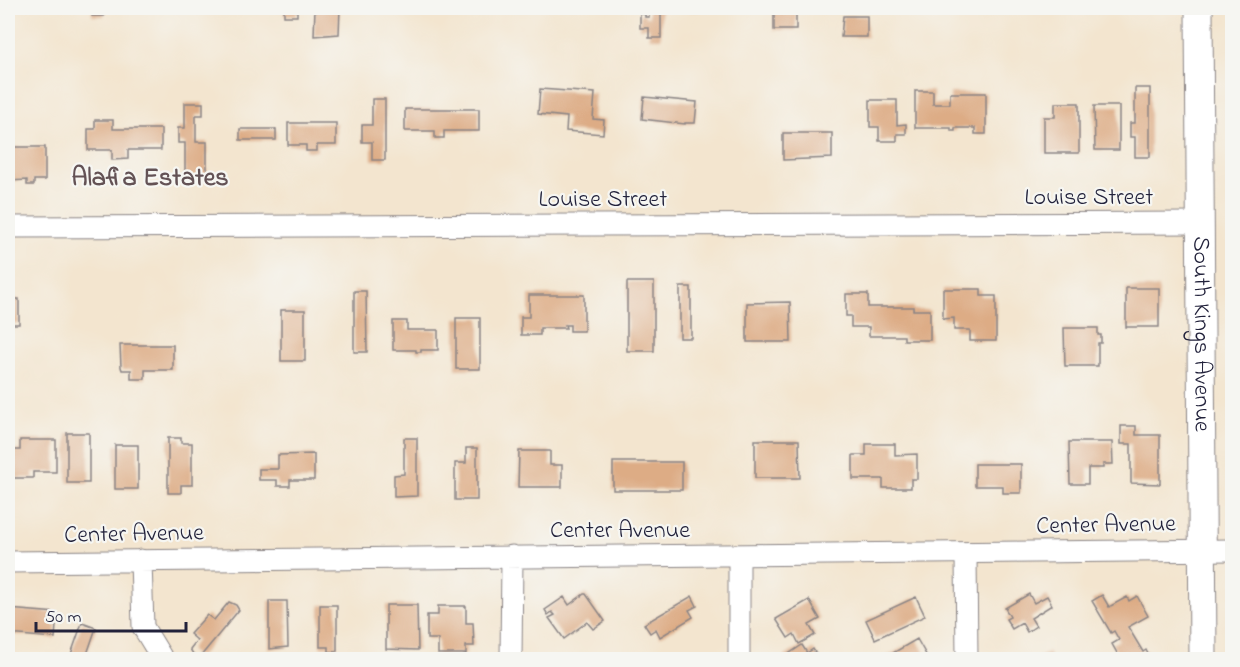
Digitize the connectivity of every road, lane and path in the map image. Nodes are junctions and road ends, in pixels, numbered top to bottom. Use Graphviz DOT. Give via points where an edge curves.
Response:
graph roads {
  1 [pos="1199,8"];
  2 [pos="1200,223"];
  3 [pos="8,227"];
  4 [pos="1203,550"];
  5 [pos="1233,550"];
  6 [pos="966,554"];
  7 [pos="512,556"];
  8 [pos="739,556"];
  9 [pos="141,560"];
  10 [pos="8,562"];
  11 [pos="164,660"];
  12 [pos="511,660"];
  13 [pos="739,660"];
  14 [pos="967,660"];
  15 [pos="1203,660"];
  1 -- 2 [label="street, South Kings Avenue"];
  2 -- 3 [label="street, Louise Street"];
  2 -- 4 [label="street, South Kings Avenue"];
  4 -- 5 [label="street, Center Avenue"];
  4 -- 6 [label="street, Center Avenue"];
  4 -- 15 [label="street, South Kings Avenue"];
  6 -- 8 [label="street, Center Avenue"];
  6 -- 14 [label="street"];
  7 -- 8 [label="street, Center Avenue"];
  7 -- 9 [label="street, Center Avenue"];
  7 -- 12 [label="street"];
  8 -- 13 [label="street"];
  9 -- 10 [label="street, Center Avenue"];
  9 -- 11 [label="street" via="143,627"];
}
